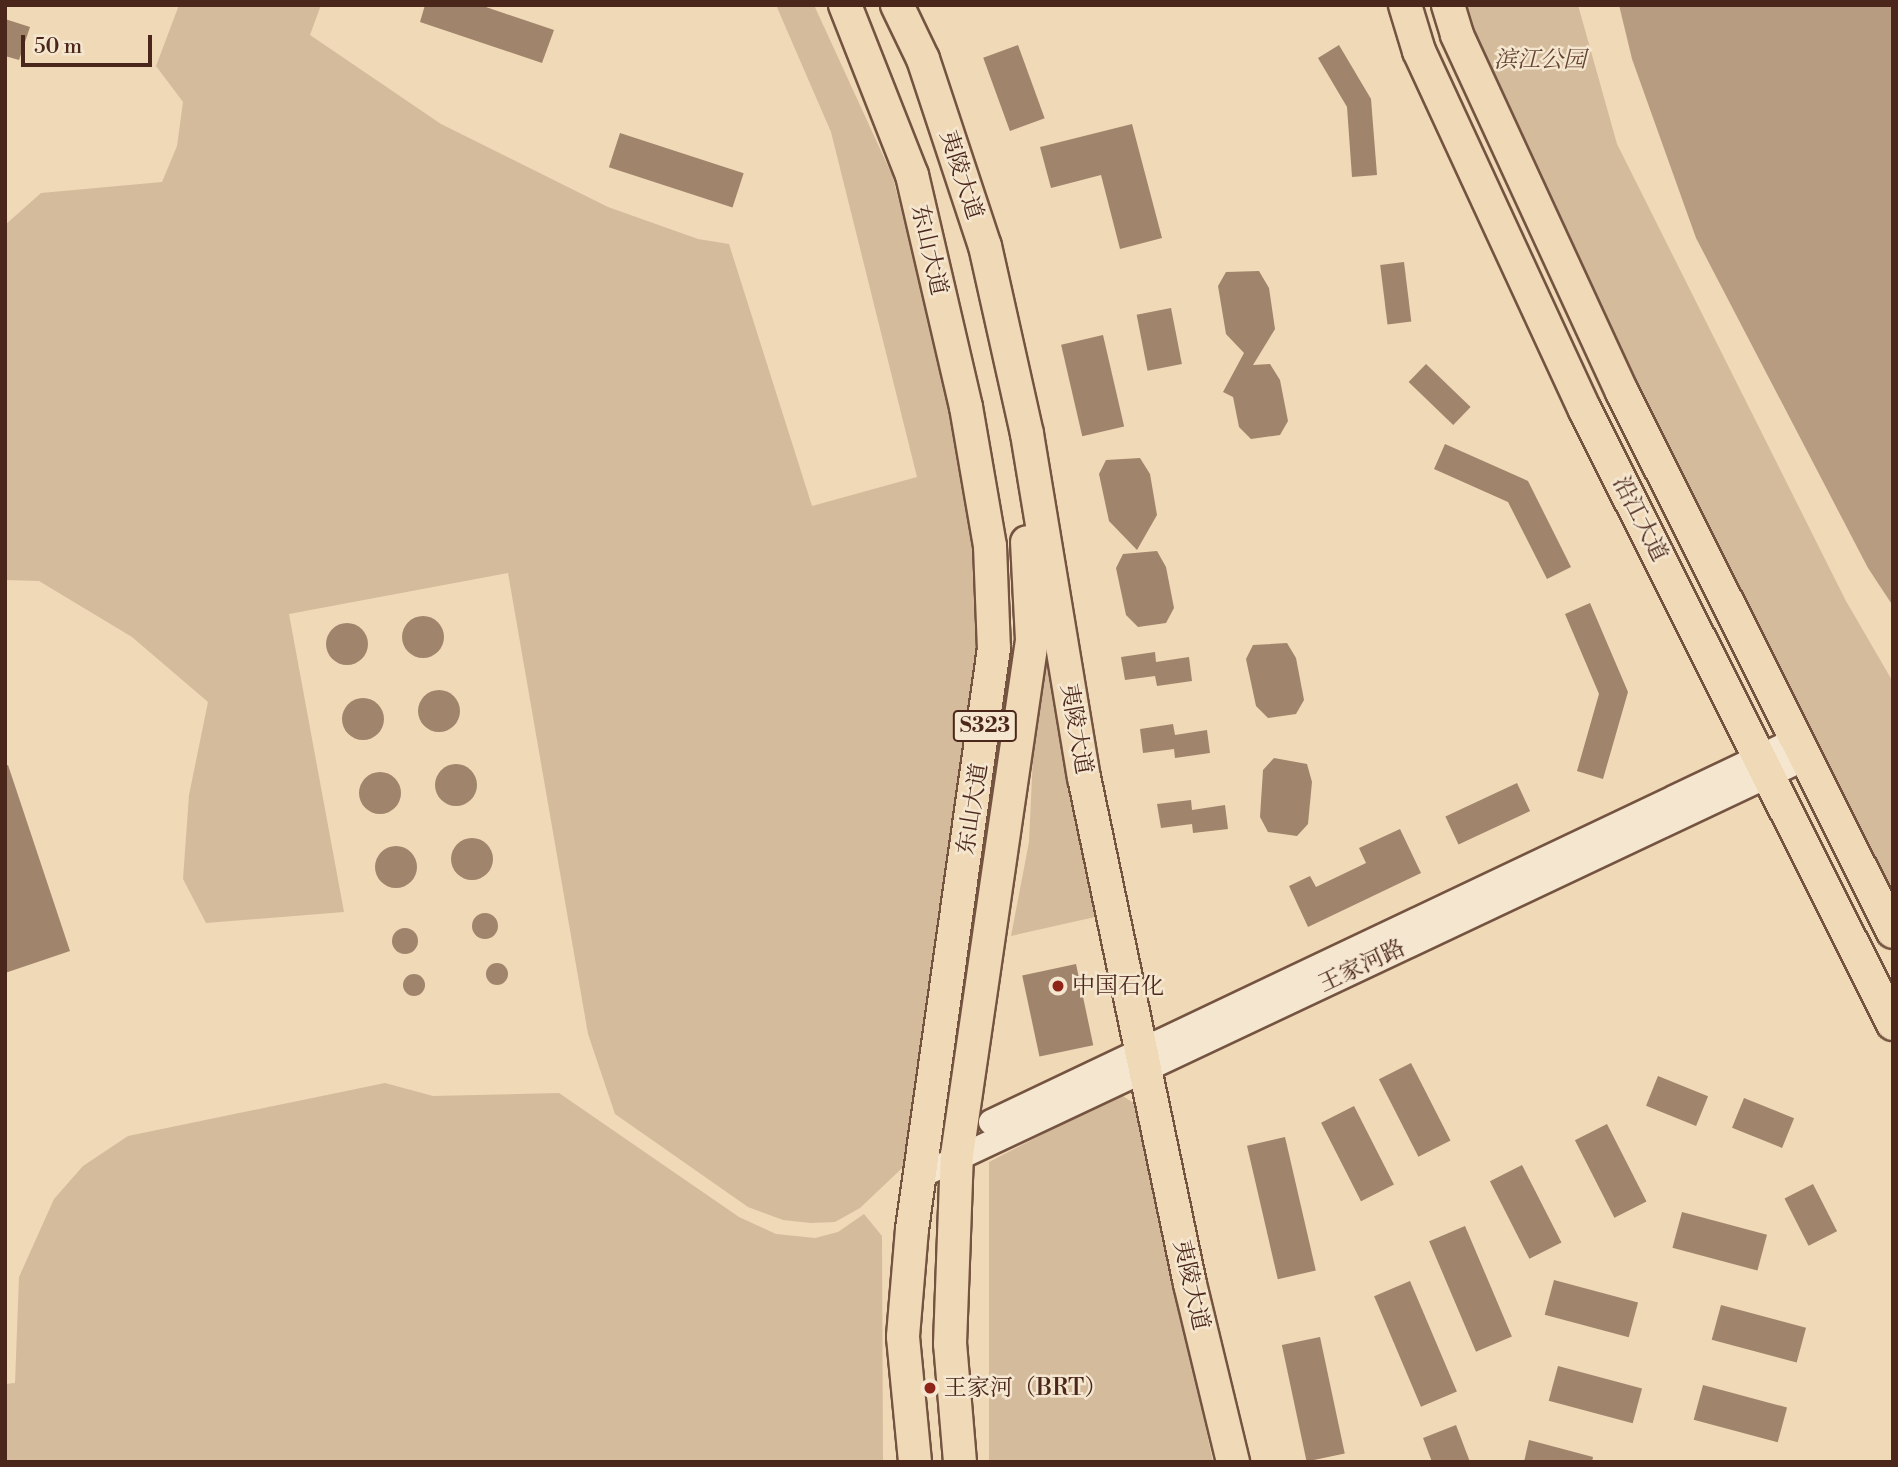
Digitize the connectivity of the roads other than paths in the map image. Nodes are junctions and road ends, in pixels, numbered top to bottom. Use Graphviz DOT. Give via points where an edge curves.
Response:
graph roads {
  1 [pos="845,5"];
  2 [pos="887,5"];
  3 [pos="897,5"];
  4 [pos="920,5"];
  5 [pos="1405,5"];
  6 [pos="1448,5"];
  7 [pos="1801,749"];
  8 [pos="1764,767"];
  9 [pos="1893,932"];
  10 [pos="1893,1024"];
  11 [pos="1152,1054"];
  12 [pos="959,1146"];
  13 [pos="921,1166"];
  14 [pos="915,1462"];
  15 [pos="960,1462"];
  16 [pos="1233,1462"];
  17 [pos="1254,1462"];
  1 -- 13 [label="main road, 东山大道 / S323" via="912,175 966,407 990,546 994,648"];
  2 -- 12 [label="main road, 东山大道" via="949,161 1003,395 1027,536 1032,640"];
  3 -- 11 [label="main road, 夷陵大道" via="923,59 985,246 1027,434 1084,776"];
  4 -- 11 [label="main road, 夷陵大道" via="942,51 1005,241 1047,430"];
  5 -- 8 [label="main road, 沿江大道" via="1419,51 1585,410"];
  6 -- 7 [label="main road, 沿江大道" via="1457,34 1622,392"];
  7 -- 8 [label="street, 王家河路"];
  7 -- 9 [label="main road, 沿江大道"];
  8 -- 10 [label="main road, 沿江大道"];
  8 -- 11 [label="street, 王家河路"];
  11 -- 12 [label="street, 王家河路"];
  11 -- 16 [label="main road, 夷陵大道"];
  11 -- 17 [label="main road, 夷陵大道"];
  12 -- 13 [label="street, 王家河路"];
  12 -- 15 [label="main road, 东山大道" via="950,1344"];
  13 -- 14 [label="main road, 东山大道 / S323" via="903,1337"];
}
